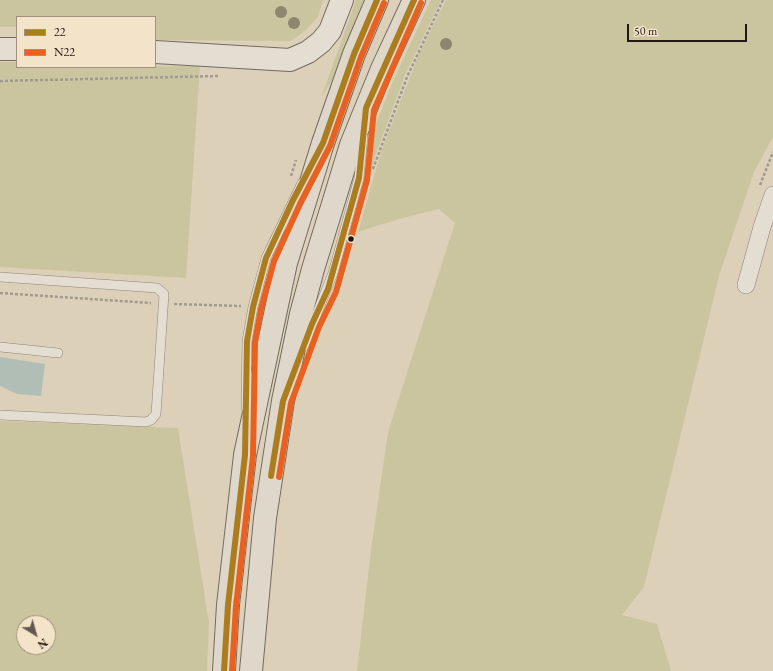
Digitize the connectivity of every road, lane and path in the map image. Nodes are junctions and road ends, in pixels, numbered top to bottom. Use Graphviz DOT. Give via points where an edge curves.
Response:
graph roads {
  1 [pos="342,0"];
  2 [pos="377,0"];
  3 [pos="414,0"];
  4 [pos="0,49"];
  5 [pos="16,49"];
  6 [pos="156,52"];
  7 [pos="298,156"];
  8 [pos="291,177"];
  9 [pos="773,195"];
  10 [pos="767,228"];
  11 [pos="0,277"];
  12 [pos="746,285"];
  13 [pos="0,293"];
  14 [pos="163,304"];
  15 [pos="247,306"];
  16 [pos="0,347"];
  17 [pos="58,353"];
  18 [pos="0,415"];
  19 [pos="224,671"];
  20 [pos="251,671"];
  1 -- 6 [label="street" via="330,31 321,42 308,52 290,60"];
  2 -- 19 [label="main road" via="354,54 323,143 286,263 245,455 228,605"];
  3 -- 20 [label="main road" via="351,144 313,269 283,401 265,518"];
  4 -- 5 [label="street"];
  7 -- 8 [label="path"];
  9 -- 10 [label="street"];
  10 -- 12 [label="street"];
  11 -- 14 [label="lane" via="157,288 164,294"];
  13 -- 14 [label="path"];
  14 -- 15 [label="path"];
  14 -- 18 [label="lane" via="156,414 151,420 146,422"];
  16 -- 17 [label="lane"];
}
